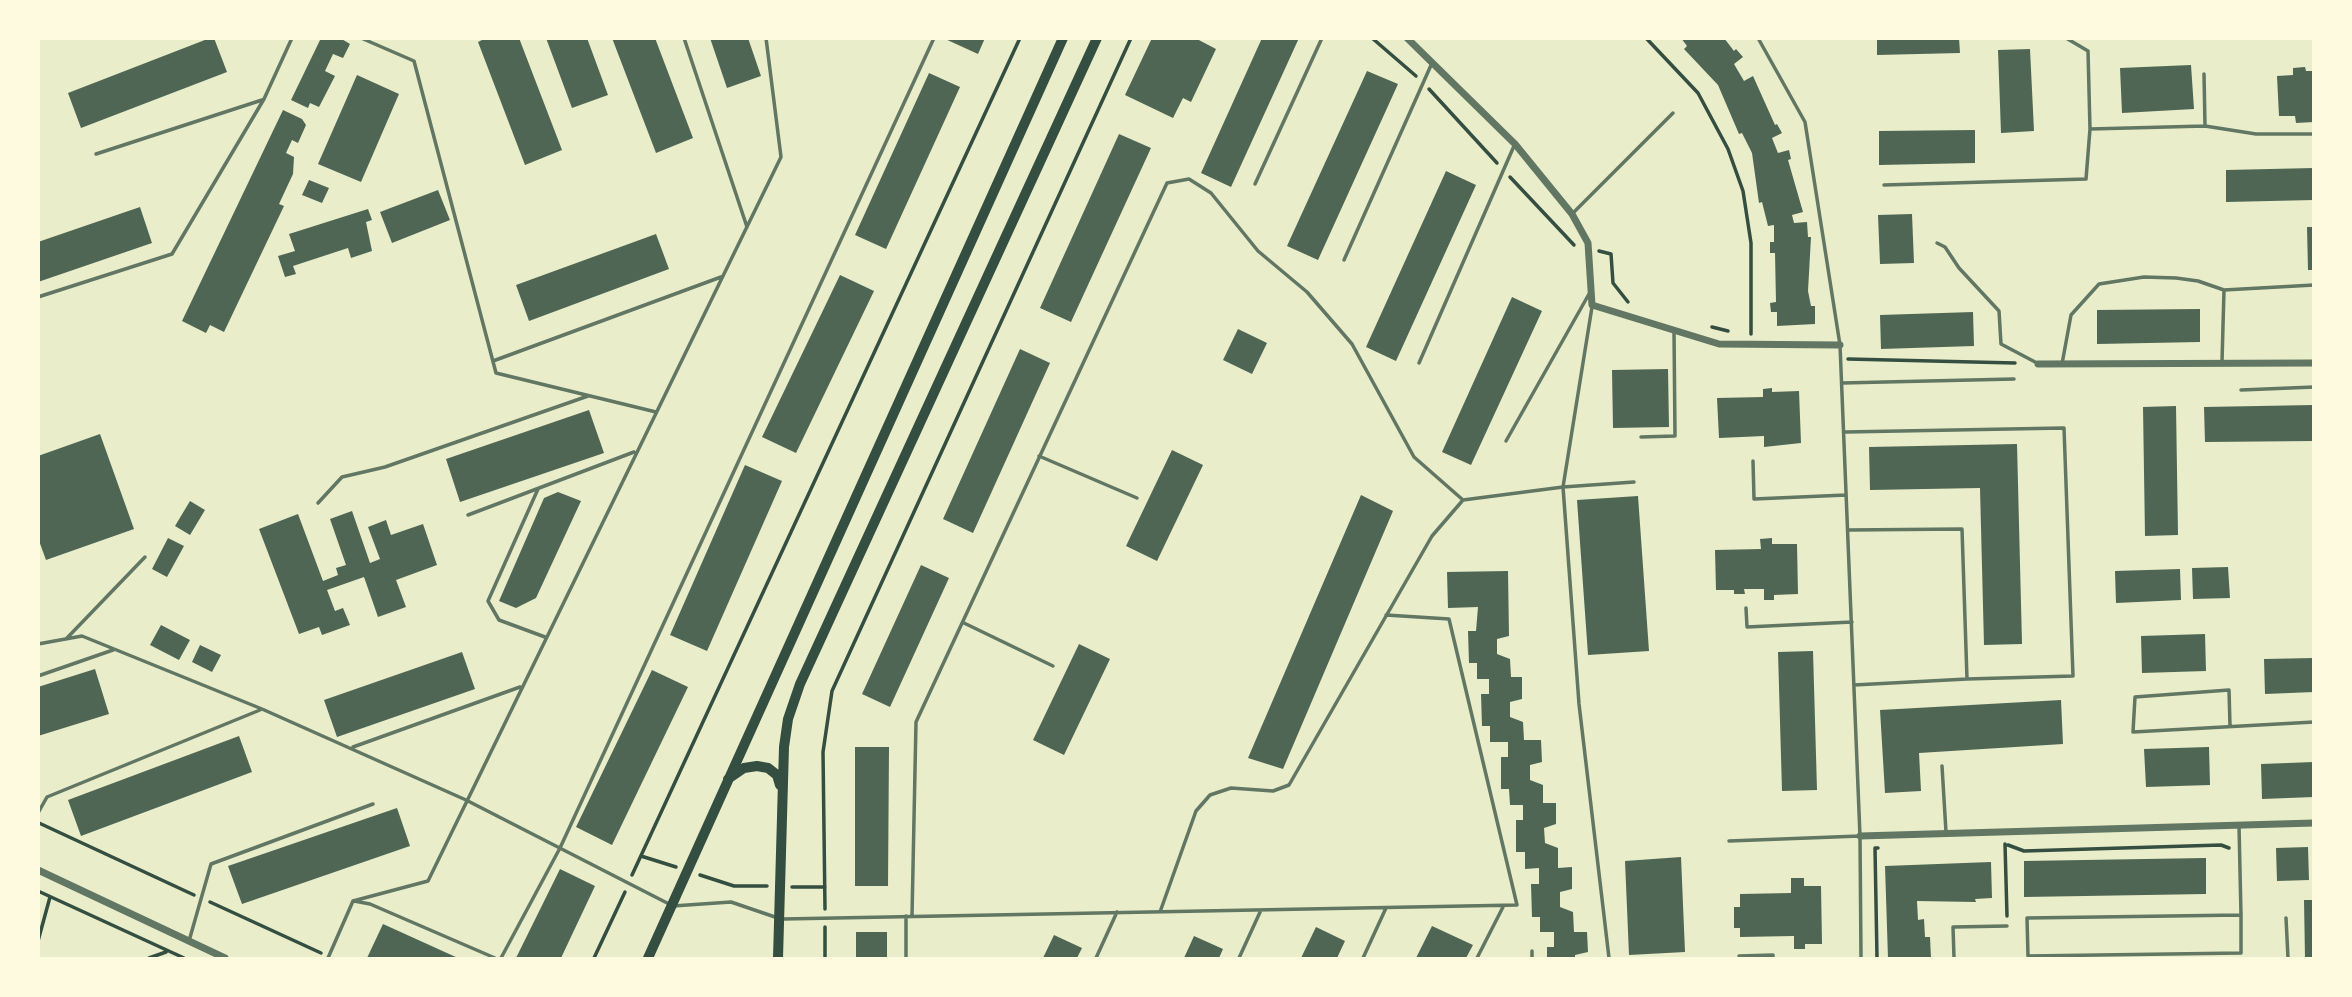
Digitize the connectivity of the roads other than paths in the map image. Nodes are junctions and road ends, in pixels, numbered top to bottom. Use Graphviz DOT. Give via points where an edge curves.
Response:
graph roads {
  1 [pos="292,38"];
  2 [pos="361,38"];
  3 [pos="684,38"];
  4 [pos="766,38"];
  5 [pos="934,38"];
  6 [pos="1063,38"];
  7 [pos="1097,38"];
  8 [pos="1322,38"];
  9 [pos="1407,38"];
  10 [pos="1758,38"];
  11 [pos="2066,38"];
  12 [pos="1433,61"];
  13 [pos="2204,74"];
  14 [pos="264,99"];
  15 [pos="1674,113"];
  16 [pos="2205,126"];
  17 [pos="2090,129"];
  18 [pos="2314,134"];
  19 [pos="1515,144"];
  20 [pos="96,154"];
  21 [pos="1255,184"];
  22 [pos="1884,186"];
  23 [pos="1572,214"];
  24 [pos="747,227"];
  25 [pos="1937,243"];
  26 [pos="1343,260"];
  27 [pos="723,276"];
  28 [pos="2314,285"];
  29 [pos="1592,289"];
  30 [pos="2224,290"];
  31 [pos="38,298"];
  32 [pos="1592,305"];
  33 [pos="1674,331"];
  34 [pos="1840,345"];
  35 [pos="493,361"];
  36 [pos="1419,363"];
  37 [pos="2222,363"];
  38 [pos="2314,363"];
  39 [pos="2038,364"];
  40 [pos="2062,364"];
  41 [pos="2014,379"];
  42 [pos="1842,383"];
  43 [pos="2314,387"];
  44 [pos="2241,390"];
  45 [pos="590,396"];
  46 [pos="656,412"];
  47 [pos="1845,432"];
  48 [pos="1642,437"];
  49 [pos="1506,441"];
  50 [pos="636,451"];
  51 [pos="1039,456"];
  52 [pos="1753,461"];
  53 [pos="1634,482"];
  54 [pos="1563,487"];
  55 [pos="538,489"];
  56 [pos="1846,495"];
  57 [pos="1137,498"];
  58 [pos="1463,500"];
  59 [pos="318,503"];
  60 [pos="468,514"];
  61 [pos="1847,530"];
  62 [pos="145,557"];
  63 [pos="1746,608"];
  64 [pos="1386,615"];
  65 [pos="1852,622"];
  66 [pos="964,623"];
  67 [pos="545,637"];
  68 [pos="66,639"];
  69 [pos="38,644"];
  70 [pos="115,649"];
  71 [pos="1053,666"];
  72 [pos="38,676"];
  73 [pos="1967,679"];
  74 [pos="1854,685"];
  75 [pos="522,686"];
  76 [pos="262,709"];
  77 [pos="2314,722"];
  78 [pos="2230,726"];
  79 [pos="351,748"];
  80 [pos="1942,766"];
  81 [pos="728,779"];
  82 [pos="782,790"];
  83 [pos="466,800"];
  84 [pos="373,804"];
  85 [pos="38,813"];
  86 [pos="2314,822"];
  87 [pos="2239,826"];
  88 [pos="1946,834"];
  89 [pos="1860,836"];
  90 [pos="1730,841"];
  91 [pos="560,848"];
  92 [pos="38,870"];
  93 [pos="353,901"];
  94 [pos="673,906"];
  95 [pos="1503,907"];
  96 [pos="1386,908"];
  97 [pos="1261,910"];
  98 [pos="1117,912"];
  99 [pos="1160,912"];
  100 [pos="2241,915"];
  101 [pos="906,916"];
  102 [pos="912,916"];
  103 [pos="2286,918"];
  104 [pos="779,919"];
  105 [pos="2007,926"];
  106 [pos="189,941"];
  107 [pos="1532,951"];
  108 [pos="1739,956"];
  109 [pos="225,958"];
  110 [pos="329,958"];
  111 [pos="495,958"];
  112 [pos="501,958"];
  113 [pos="648,958"];
  114 [pos="778,958"];
  115 [pos="906,958"];
  116 [pos="1096,958"];
  117 [pos="1239,958"];
  118 [pos="1363,958"];
  119 [pos="1478,958"];
  120 [pos="1532,958"];
  121 [pos="1609,958"];
  122 [pos="1773,958"];
  123 [pos="1861,958"];
  124 [pos="1954,958"];
  125 [pos="2027,958"];
  126 [pos="2288,958"];
  1 -- 14 [label="lane"];
  2 -- 35 [label="lane" via="414,61"];
  3 -- 24 [label="lane"];
  4 -- 24 [label="lane" via="781,158"];
  5 -- 91 [label="lane"];
  6 -- 81 [label="main road"];
  7 -- 82 [label="main road" via="800,684 788,719"];
  8 -- 21 [label="lane"];
  9 -- 12 [label="street"];
  10 -- 34 [label="lane" via="1805,121"];
  11 -- 17 [label="lane" via="2088,51"];
  12 -- 19 [label="street"];
  12 -- 26 [label="lane"];
  13 -- 16 [label="lane"];
  14 -- 20 [label="lane"];
  14 -- 31 [label="lane" via="172,254"];
  15 -- 23 [label="lane"];
  16 -- 17 [label="lane"];
  16 -- 18 [label="lane" via="2256,134"];
  17 -- 22 [label="lane" via="2086,179"];
  19 -- 23 [label="street"];
  19 -- 36 [label="lane"];
  23 -- 29 [label="street" via="1588,243"];
  24 -- 27 [label="lane"];
  25 -- 39 [label="lane" via="1999,312 2001,344"];
  27 -- 35 [label="lane"];
  27 -- 46 [label="lane"];
  28 -- 30 [label="lane"];
  29 -- 32 [label="street"];
  29 -- 49 [label="lane"];
  30 -- 37 [label="lane"];
  30 -- 40 [label="lane" via="2176,278 2099,284 2071,315"];
  32 -- 33 [label="street"];
  32 -- 54 [label="lane"];
  33 -- 34 [label="street" via="1718,344"];
  33 -- 48 [label="lane" via="1675,436"];
  34 -- 42 [label="lane"];
  35 -- 45 [label="lane" via="496,373"];
  37 -- 38 [label="street"];
  37 -- 40 [label="street"];
  39 -- 40 [label="street"];
  41 -- 42 [label="lane"];
  42 -- 47 [label="lane"];
  43 -- 44 [label="lane"];
  45 -- 46 [label="lane"];
  45 -- 59 [label="lane" via="386,467 342,477"];
  46 -- 50 [label="lane"];
  47 -- 56 [label="lane"];
  47 -- 73 [label="lane" via="2064,428 2073,677"];
  50 -- 55 [label="lane"];
  50 -- 67 [label="lane"];
  51 -- 57 [label="lane"];
  51 -- 58 [label="lane" via="1167,183 1189,178 1211,193 1258,251 1307,292 1352,344 1413,457"];
  51 -- 66 [label="lane"];
  52 -- 56 [label="lane" via="1754,499"];
  53 -- 54 [label="lane"];
  54 -- 58 [label="lane"];
  54 -- 121 [label="lane" via="1579,704"];
  55 -- 60 [label="lane"];
  55 -- 67 [label="lane" via="488,601 499,620"];
  56 -- 61 [label="lane"];
  58 -- 64 [label="lane" via="1432,536"];
  61 -- 65 [label="lane"];
  61 -- 73 [label="lane" via="1962,529"];
  62 -- 68 [label="lane"];
  63 -- 65 [label="lane" via="1747,627"];
  64 -- 95 [label="lane" via="1449,619 1517,905"];
  64 -- 99 [label="lane" via="1289,785 1273,791 1231,788 1210,795 1196,811"];
  65 -- 74 [label="lane"];
  66 -- 71 [label="lane"];
  66 -- 102 [label="lane" via="916,722"];
  67 -- 75 [label="lane"];
  68 -- 69 [label="lane"];
  68 -- 70 [label="lane" via="82,636"];
  70 -- 72 [label="lane"];
  70 -- 76 [label="lane"];
  73 -- 74 [label="lane"];
  74 -- 89 [label="lane"];
  75 -- 79 [label="lane"];
  75 -- 83 [label="lane"];
  76 -- 79 [label="lane"];
  76 -- 85 [label="lane" via="47,797"];
  77 -- 78 [label="lane"];
  78 -- 78 [label="lane" via="2133,732 2135,697 2229,690"];
  79 -- 83 [label="lane"];
  80 -- 88 [label="lane"];
  81 -- 82 [label="main road" via="744,768 768,768 777,775"];
  81 -- 94 [label="main road"];
  82 -- 104 [label="main road"];
  83 -- 91 [label="lane"];
  83 -- 93 [label="lane" via="428,881"];
  84 -- 106 [label="lane" via="211,864"];
  86 -- 87 [label="street"];
  87 -- 88 [label="street"];
  87 -- 100 [label="lane"];
  88 -- 89 [label="street"];
  89 -- 90 [label="lane"];
  89 -- 123 [label="lane"];
  91 -- 94 [label="lane"];
  91 -- 112 [label="lane"];
  92 -- 106 [label="street"];
  93 -- 110 [label="lane"];
  93 -- 111 [label="lane"];
  94 -- 104 [label="lane" via="731,902"];
  94 -- 113 [label="main road"];
  95 -- 96 [label="lane"];
  95 -- 119 [label="lane"];
  96 -- 97 [label="lane"];
  96 -- 118 [label="lane"];
  97 -- 99 [label="lane"];
  97 -- 117 [label="lane"];
  98 -- 99 [label="lane"];
  98 -- 102 [label="lane"];
  98 -- 116 [label="lane"];
  100 -- 125 [label="lane" via="2241,953"];
  100 -- 125 [label="lane" via="2027,918"];
  101 -- 102 [label="lane"];
  101 -- 104 [label="lane"];
  101 -- 115 [label="lane"];
  103 -- 126 [label="lane"];
  104 -- 114 [label="main road"];
  105 -- 124 [label="lane" via="1954,927"];
  106 -- 109 [label="street"];
  107 -- 120 [label="lane"];
  108 -- 122 [label="lane"];
}
